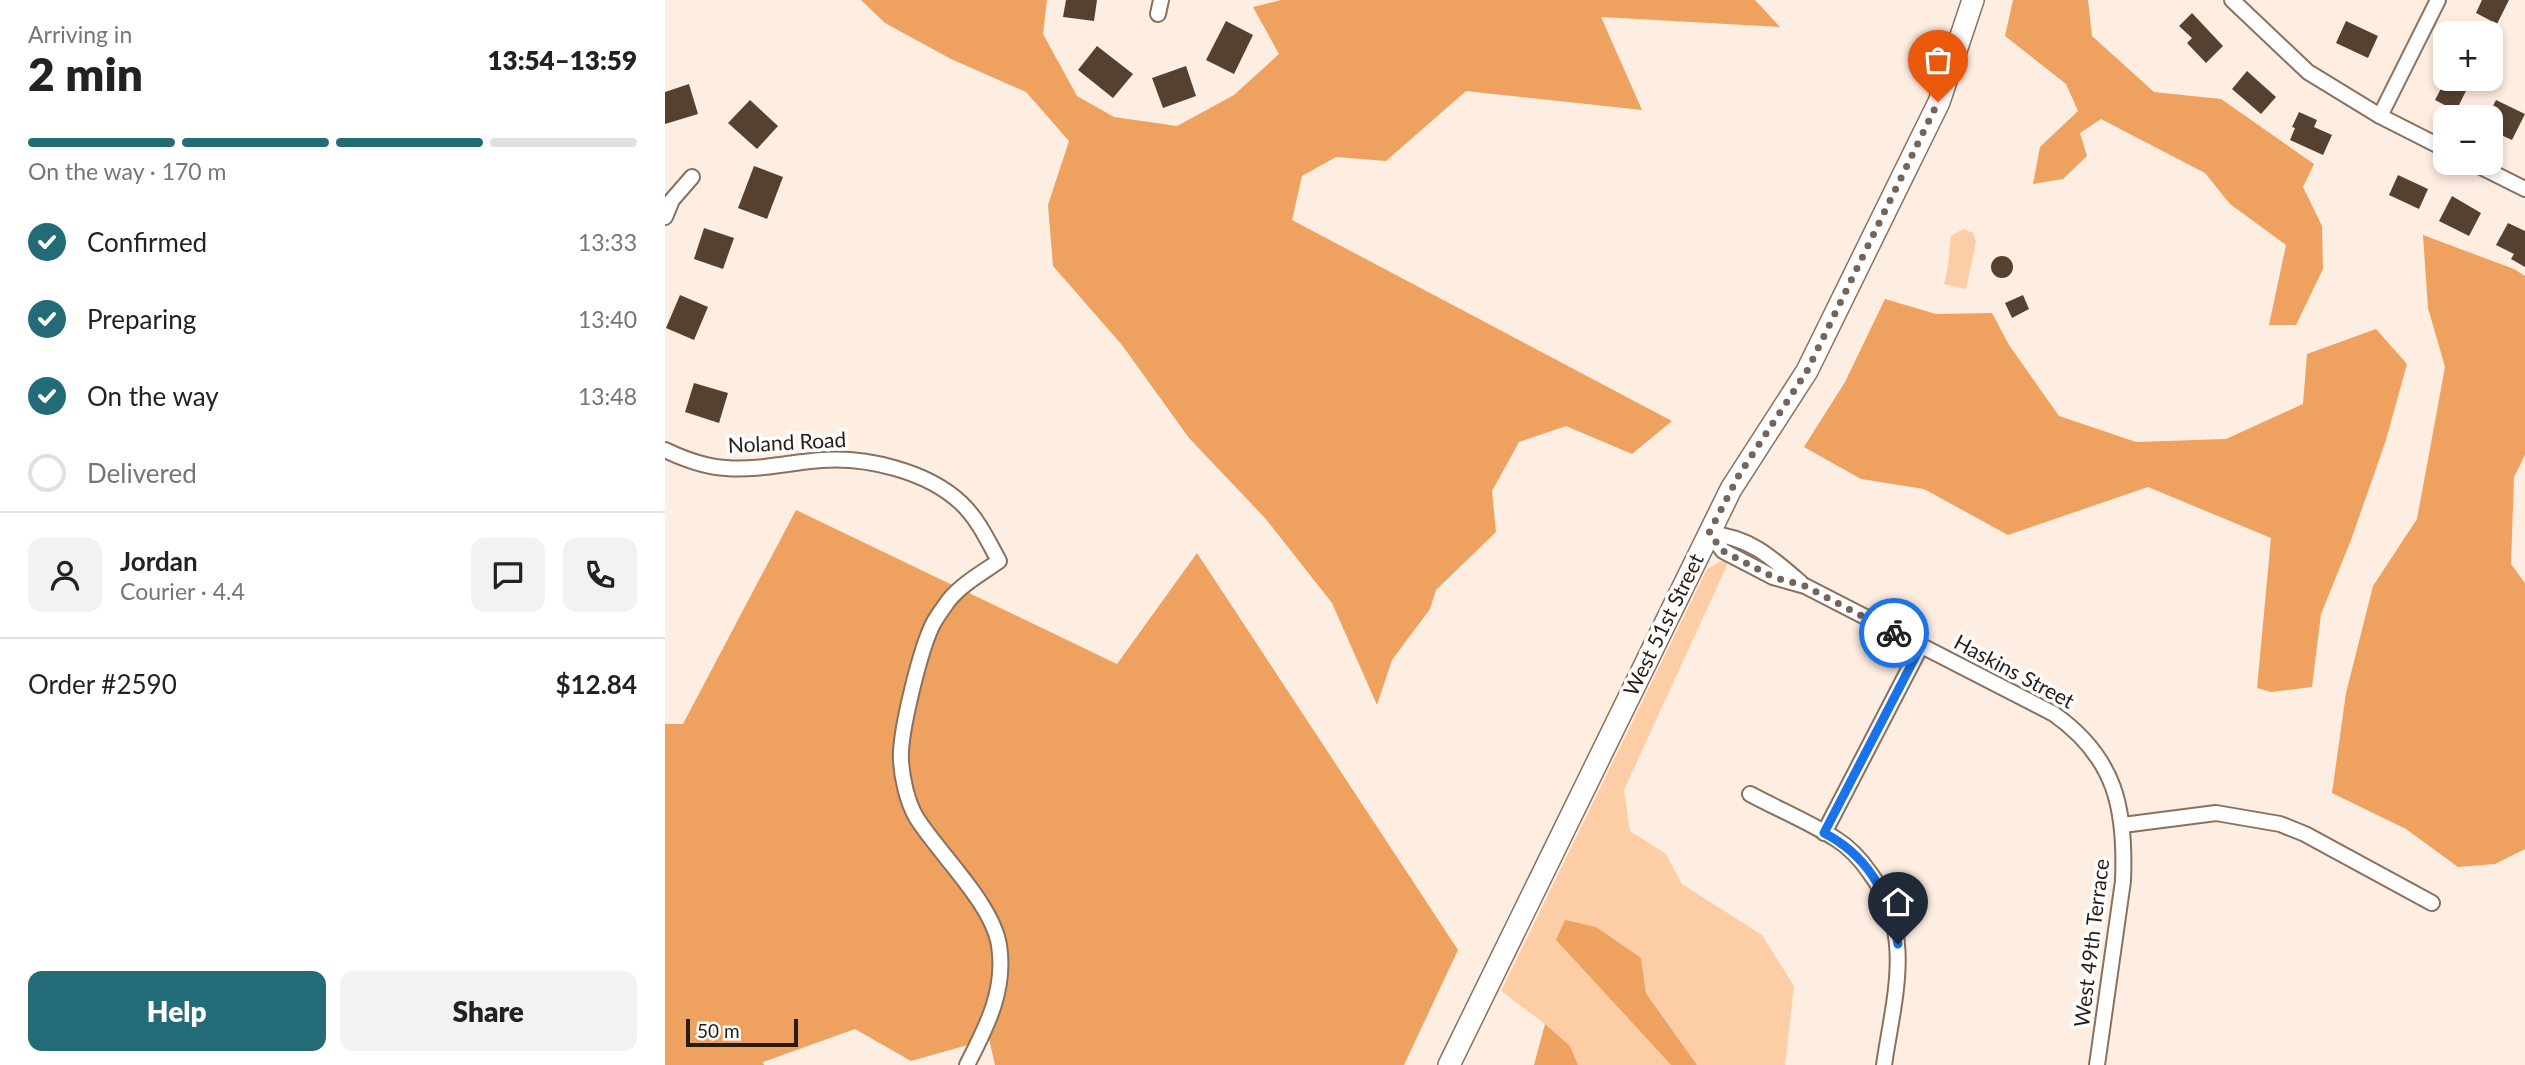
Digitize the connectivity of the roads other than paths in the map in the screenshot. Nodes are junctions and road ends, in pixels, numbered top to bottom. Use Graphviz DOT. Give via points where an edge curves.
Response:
graph roads {
  1 [pos="1973,0"];
  2 [pos="2232,0"];
  3 [pos="2438,0"];
  4 [pos="2380,116"];
  5 [pos="2433,143"];
  6 [pos="2497,175"];
  7 [pos="692,177"];
  8 [pos="2525,189"];
  9 [pos="665,217"];
  10 [pos="665,450"];
  11 [pos="1709,533"];
  12 [pos="1921,646"];
  13 [pos="1749,794"];
  14 [pos="2123,825"];
  15 [pos="1824,833"];
  16 [pos="2432,903"];
  17 [pos="967,1065"];
  18 [pos="1449,1065"];
  19 [pos="1884,1065"];
  20 [pos="2097,1065"];
  1 -- 11 [label="street, West 51st Street" via="1938,102 1807,371 1739,475"];
  2 -- 4 [label="street" via="2308,72"];
  3 -- 4 [label="street"];
  4 -- 5 [label="street"];
  6 -- 8 [label="street"];
  7 -- 9 [label="street" via="672,200"];
  10 -- 17 [label="street, Noland Road" via="686,460 725,468 862,460 896,469 960,502 999,561 951,597 933,624 909,704 901,760 915,814 978,899 999,941 1002,968 995,1008"];
  11 -- 12 [label="street, Haskins Street" via="1733,536 1766,553 1805,586"];
  11 -- 18 [label="street, West 51st Street"];
  12 -- 14 [label="street, Haskins Street" via="2070,725 2098,758 2112,785"];
  12 -- 15 [label="street"];
  13 -- 15 [label="street"];
  14 -- 16 [label="street" via="2216,813 2280,824"];
  14 -- 20 [label="street, West 49th Terrace" via="2123,881"];
  15 -- 19 [label="street" via="1866,867 1893,914 1898,966"];
}
